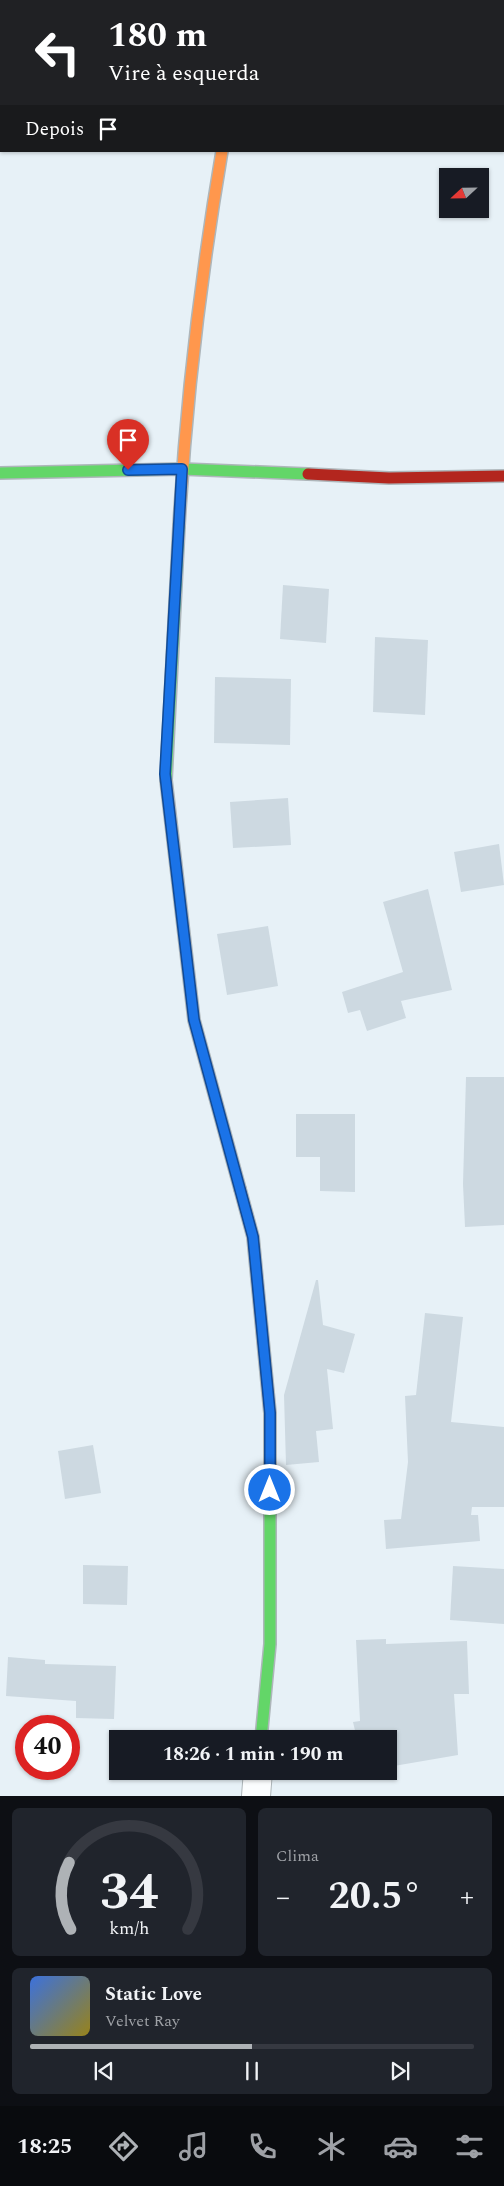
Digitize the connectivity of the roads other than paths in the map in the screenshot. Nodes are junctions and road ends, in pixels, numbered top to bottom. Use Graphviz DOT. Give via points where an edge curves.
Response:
graph roads {
  1 [pos="222,152"];
  2 [pos="182,469"];
  3 [pos="0,473"];
  4 [pos="504,476"];
  5 [pos="262,1730"];
  6 [pos="257,1780"];
  7 [pos="256,1796"];
  1 -- 2 [label="street" via="209,226"];
  2 -- 3 [label="street"];
  2 -- 4 [label="street" via="389,478"];
  2 -- 5 [label="street" via="165,774 194,1020 253,1237 270,1413 270,1644"];
  6 -- 7 [label="street"];
}
